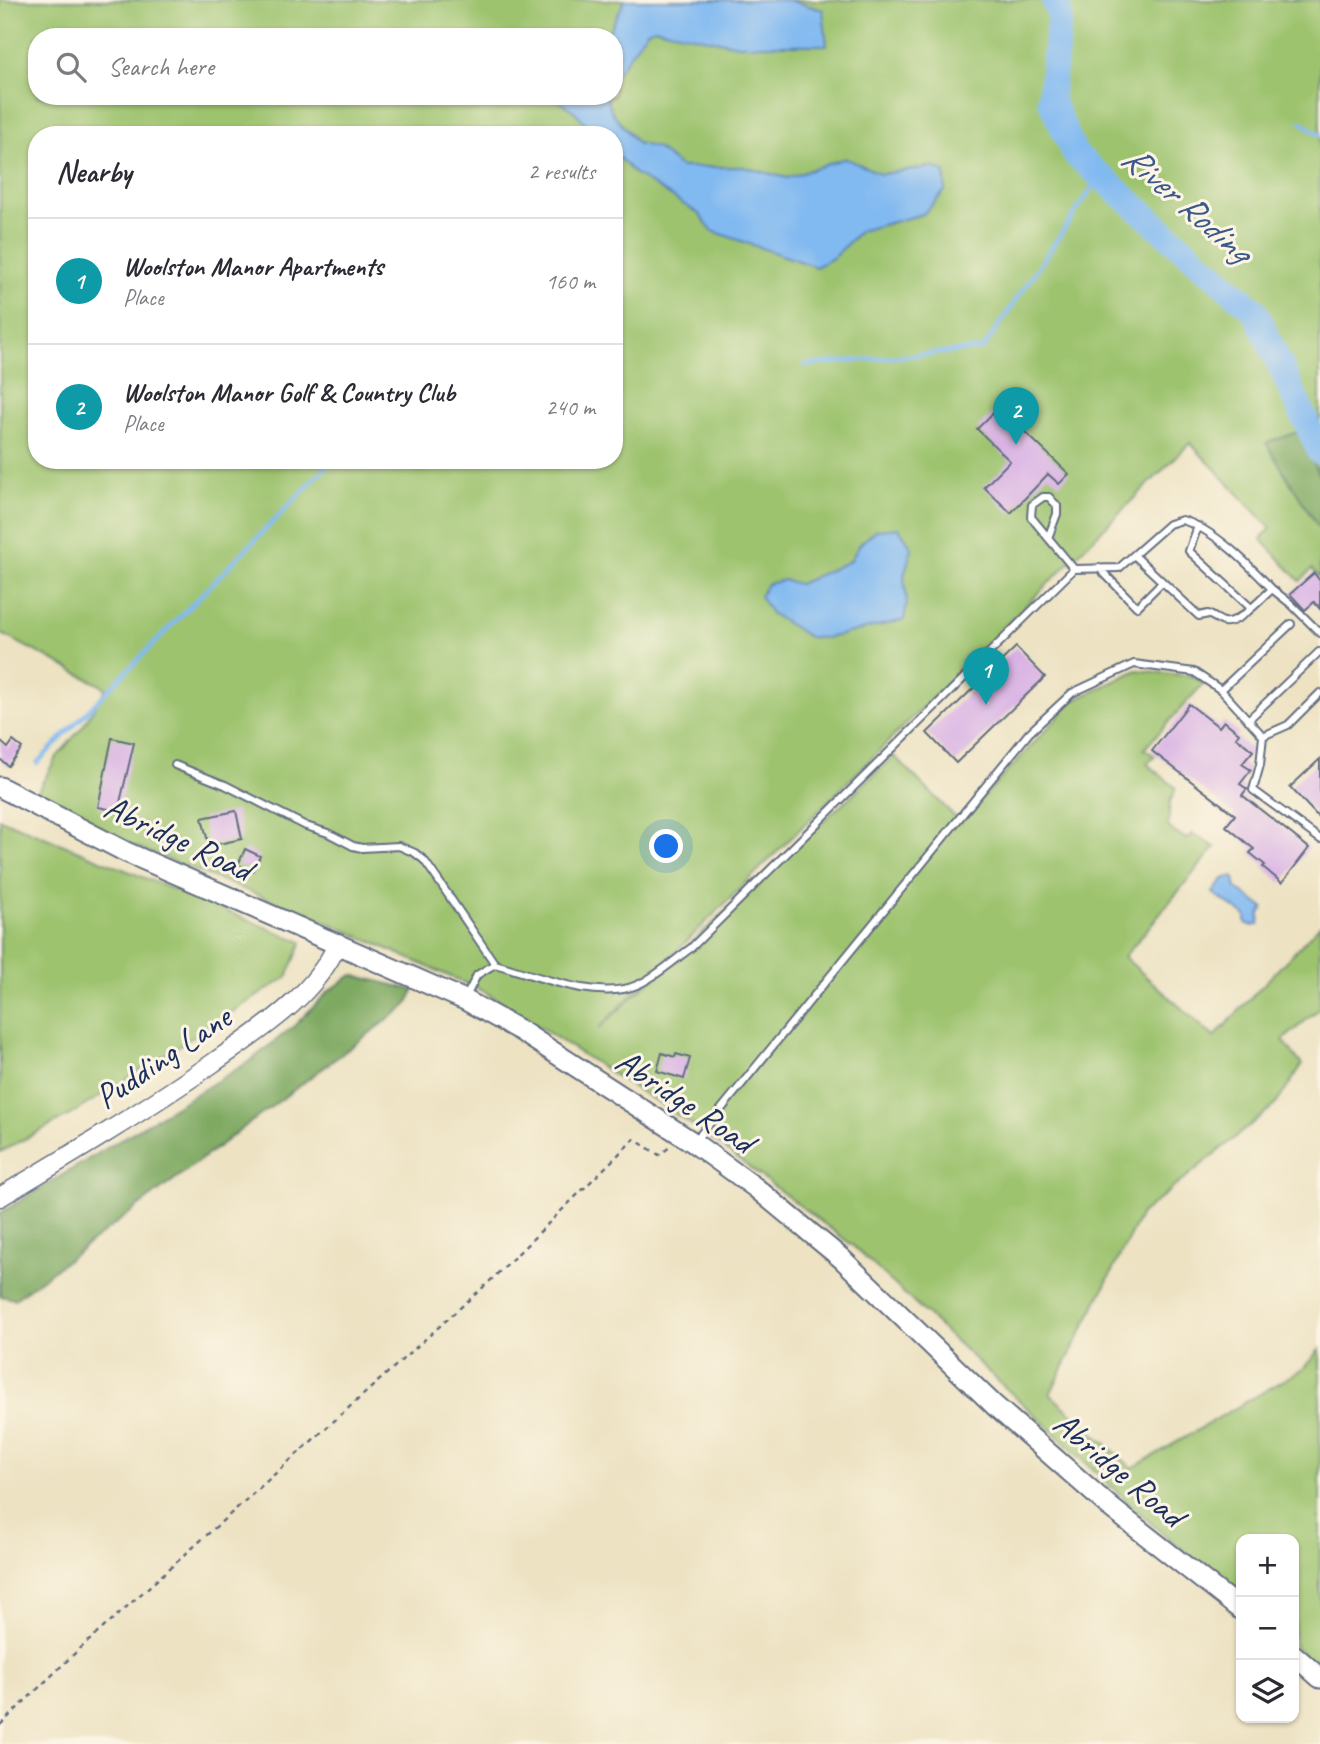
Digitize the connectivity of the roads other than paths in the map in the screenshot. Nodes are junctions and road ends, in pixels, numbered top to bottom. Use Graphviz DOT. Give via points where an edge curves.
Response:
graph roads {
  1 [pos="1198,527"];
  2 [pos="1048,538"];
  3 [pos="1134,555"];
  4 [pos="1099,568"];
  5 [pos="1074,569"];
  6 [pos="1162,582"];
  7 [pos="1272,589"];
  8 [pos="1251,608"];
  9 [pos="1291,624"];
  10 [pos="1320,633"];
  11 [pos="1318,652"];
  12 [pos="1221,690"];
  13 [pos="1320,693"];
  14 [pos="1248,720"];
  15 [pos="1263,736"];
  16 [pos="175,765"];
  17 [pos="0,787"];
  18 [pos="1320,839"];
  19 [pos="338,943"];
  20 [pos="495,964"];
  21 [pos="465,1000"];
  22 [pos="689,1140"];
  23 [pos="0,1197"];
  24 [pos="1236,1605"];
  25 [pos="1299,1659"];
  26 [pos="1320,1678"];
  1 -- 3 [label="lane" via="1182,520 1169,524"];
  1 -- 7 [label="lane"];
  1 -- 8 [label="lane" via="1189,551"];
  2 -- 2 [label="lane" via="1030,510 1043,497 1057,506"];
  2 -- 5 [label="lane"];
  3 -- 4 [label="lane" via="1119,568"];
  3 -- 6 [label="lane"];
  4 -- 5 [label="lane"];
  4 -- 6 [label="lane" via="1137,607"];
  5 -- 20 [label="lane" via="691,948 656,974 618,991 592,991"];
  6 -- 8 [label="lane" via="1199,616 1208,614 1232,622"];
  7 -- 8 [label="lane"];
  7 -- 10 [label="lane"];
  9 -- 12 [label="lane"];
  11 -- 14 [label="lane"];
  12 -- 14 [label="lane"];
  12 -- 22 [label="lane" via="1194,672 1134,664 1072,693 1029,733"];
  13 -- 15 [label="lane" via="1288,725"];
  14 -- 15 [label="lane"];
  15 -- 18 [label="lane" via="1253,790"];
  16 -- 20 [label="lane" via="353,846 398,846 415,853"];
  17 -- 19 [label="main road, Abridge Road" via="126,852"];
  19 -- 21 [label="main road, Abridge Road"];
  19 -- 23 [label="street, Pudding Lane" via="310,985 263,1028 146,1110"];
  20 -- 21 [label="lane" via="477,975"];
  21 -- 22 [label="main road, Abridge Road"];
  22 -- 24 [label="main road, Abridge Road" via="841,1258 1099,1498"];
  25 -- 26 [label="main road"];
}
